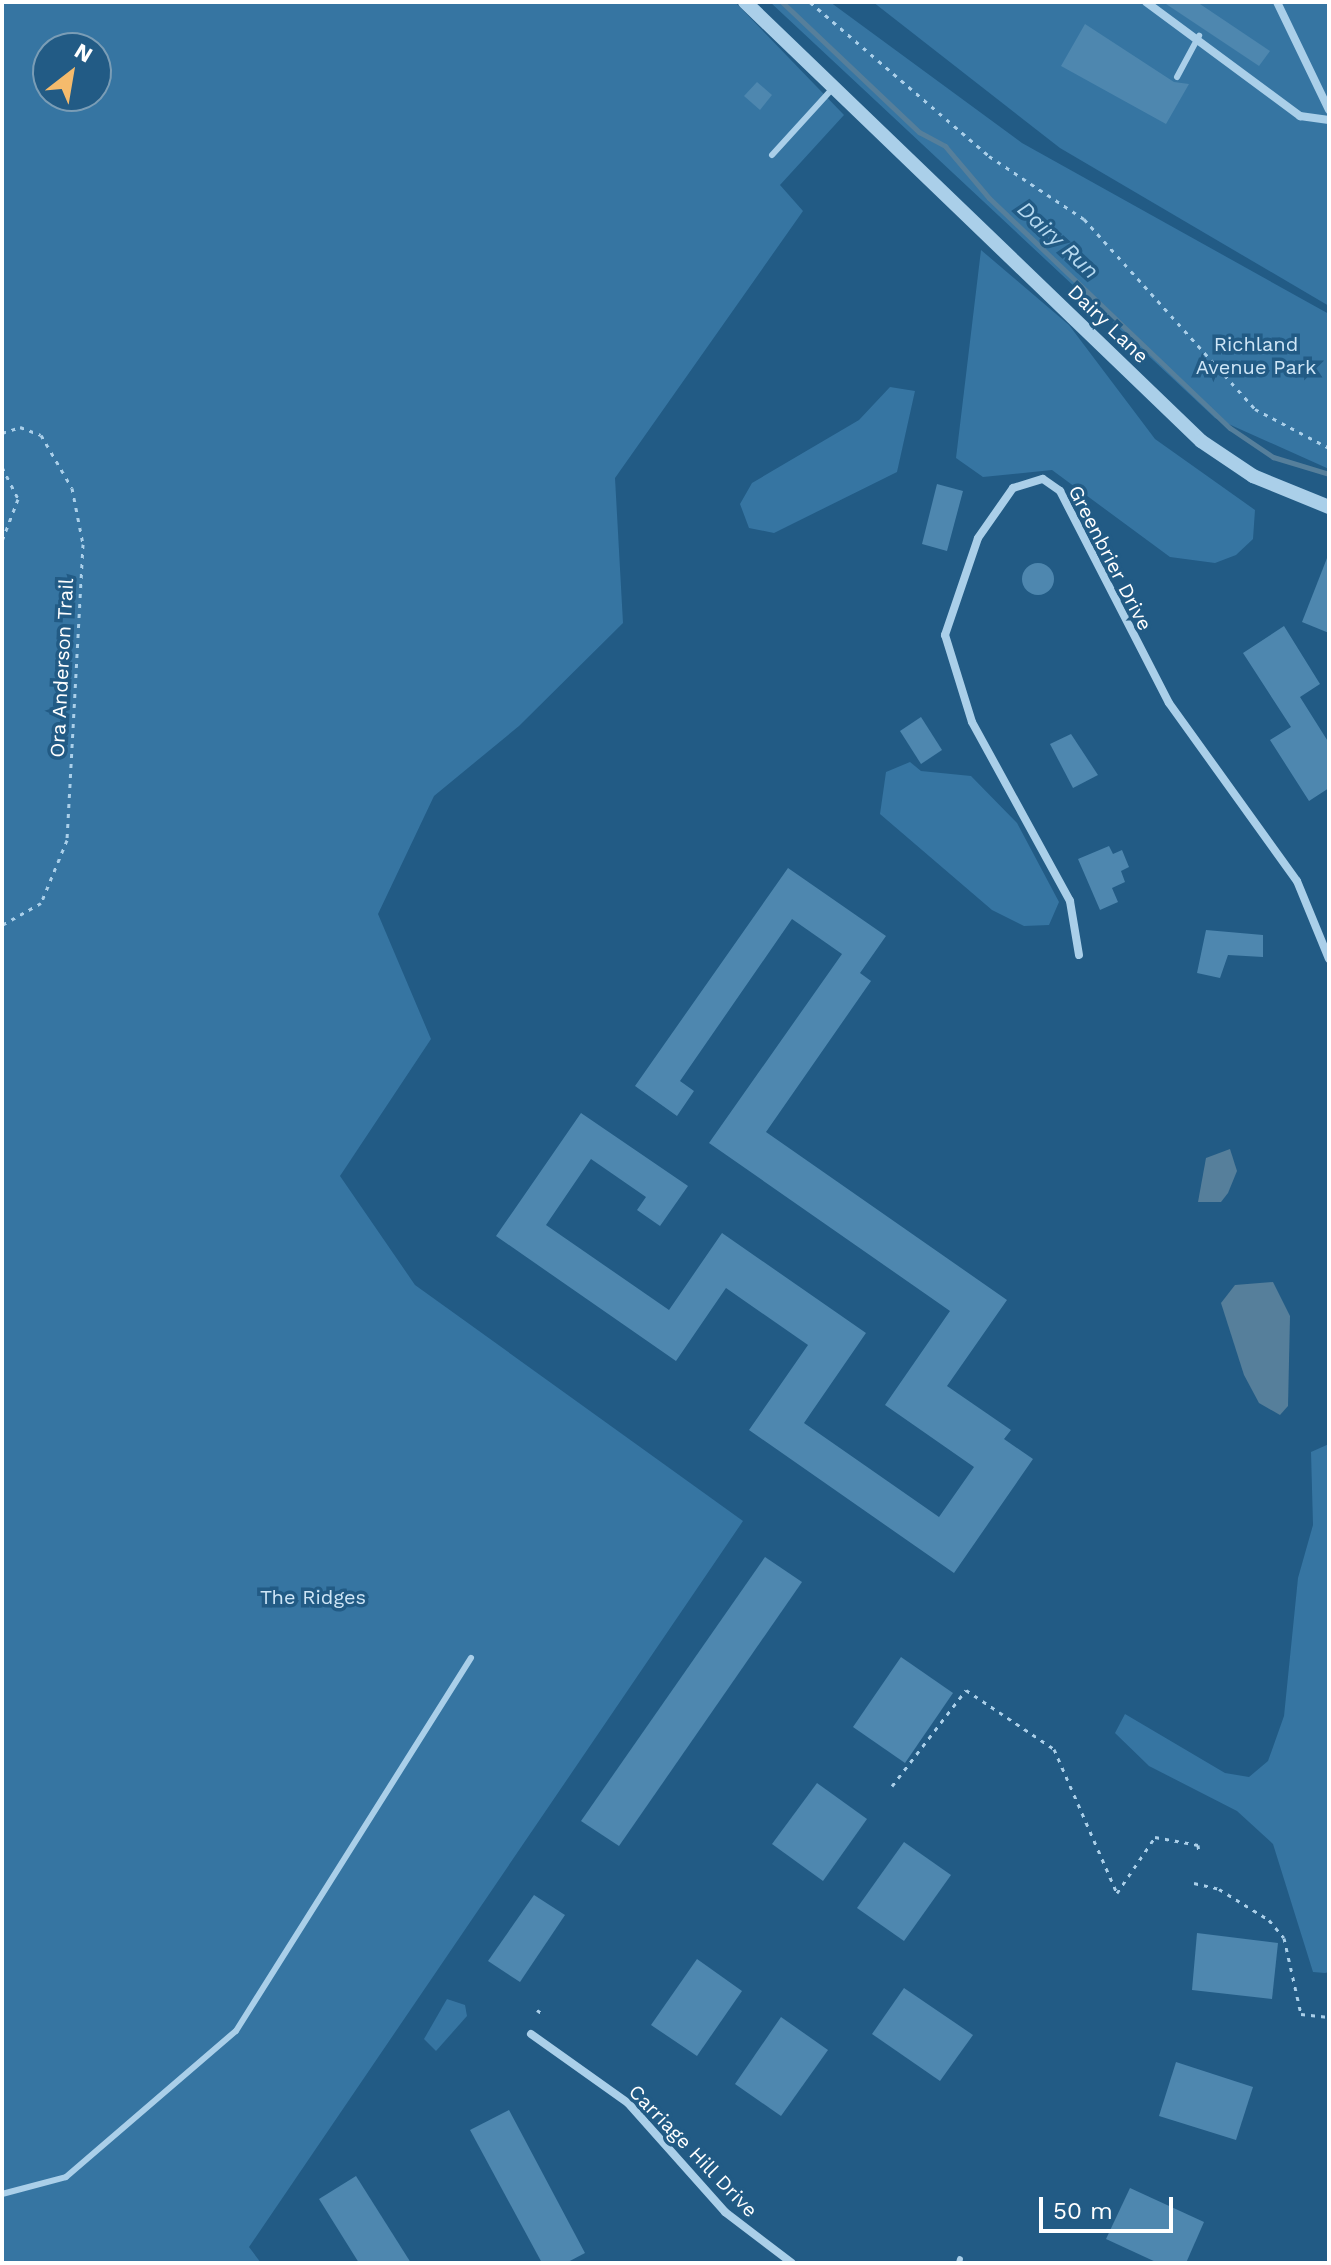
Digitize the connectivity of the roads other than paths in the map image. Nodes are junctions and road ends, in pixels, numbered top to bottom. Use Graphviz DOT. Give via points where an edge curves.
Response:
graph roads {
  1 [pos="745,2"];
  2 [pos="1146,2"];
  3 [pos="1277,2"];
  4 [pos="1199,36"];
  5 [pos="1177,77"];
  6 [pos="833,88"];
  7 [pos="1329,110"];
  8 [pos="1329,120"];
  9 [pos="772,155"];
  10 [pos="1329,507"];
  11 [pos="1079,955"];
  12 [pos="1329,959"];
  13 [pos="471,1658"];
  14 [pos="531,2034"];
  15 [pos="2,2194"];
  16 [pos="792,2263"];
  1 -- 6 [label="street, Dairy Lane"];
  2 -- 4 [label="street"];
  3 -- 7 [label="street"];
  4 -- 5 [label="lane"];
  4 -- 8 [label="street" via="1300,116"];
  6 -- 9 [label="lane"];
  6 -- 10 [label="street, Dairy Lane" via="1201,441 1253,476"];
  11 -- 12 [label="street, Greenbrier Drive" via="1070,901 972,722 945,635 978,538 1013,488 1043,479 1060,491 1169,703 1297,881"];
  13 -- 15 [label="lane" via="236,2031 66,2177"];
  14 -- 16 [label="street, Carriage Hill Drive" via="628,2103 725,2212"];
}
